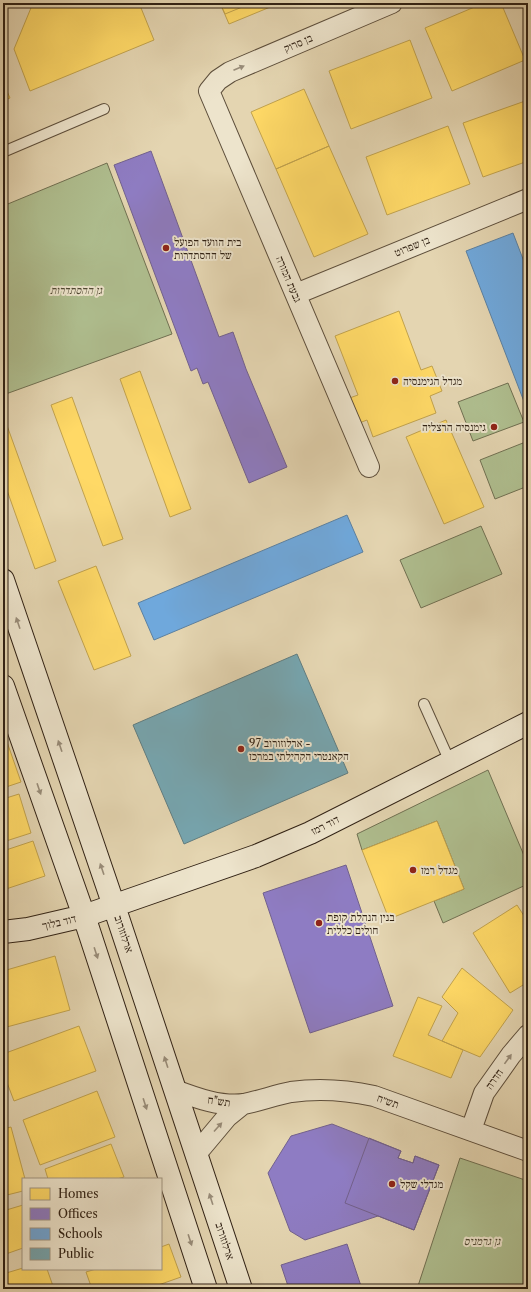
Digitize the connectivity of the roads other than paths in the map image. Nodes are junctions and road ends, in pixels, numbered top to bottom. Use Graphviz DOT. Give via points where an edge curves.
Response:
graph roads {
  1 [pos="392,3"];
  2 [pos="209,91"];
  3 [pos="104,109"];
  4 [pos="3,152"];
  5 [pos="528,199"];
  6 [pos="296,294"];
  7 [pos="369,467"];
  8 [pos="3,580"];
  9 [pos="3,686"];
  10 [pos="424,704"];
  11 [pos="528,723"];
  12 [pos="450,762"];
  13 [pos="114,906"];
  14 [pos="84,916"];
  15 [pos="3,932"];
  16 [pos="528,1034"];
  17 [pos="175,1090"];
  18 [pos="243,1104"];
  19 [pos="471,1130"];
  20 [pos="528,1151"];
  21 [pos="196,1154"];
  22 [pos="206,1289"];
  23 [pos="241,1289"];
  2 -- 1 [label="street, בן סרוק, one-way" via="218,80 230,72"];
  2 -- 6 [label="street, גבעת המורה"];
  3 -- 4 [label="lane"];
  5 -- 6 [label="street, בן שפרוט"];
  6 -- 7 [label="street, גבעת המורה"];
  13 -- 8 [label="street, ארלוזורוב, one-way"];
  9 -- 14 [label="street, one-way"];
  10 -- 12 [label="lane"];
  11 -- 12 [label="street, דוד רמז"];
  12 -- 13 [label="street, דוד רמז" via="310,833 256,856"];
  13 -- 14 [label="street, דוד בלוך"];
  17 -- 13 [label="street, ארלוזורוב, one-way"];
  14 -- 15 [label="street, דוד בלוך"];
  14 -- 22 [label="street, one-way"];
  19 -- 16 [label="street, חדרה, one-way" via="484,1093"];
  17 -- 18 [label="street, תש\"ח" via="222,1103"];
  17 -- 21 [label="street, ארלוזורוב"];
  18 -- 19 [label="street, תש״ח" via="291,1092 348,1091 374,1096"];
  21 -- 18 [label="street, תש\"ח, one-way" via="227,1117"];
  19 -- 20 [label="street, תש״ח"];
  23 -- 21 [label="street, ארלוזורוב, one-way"];
}
